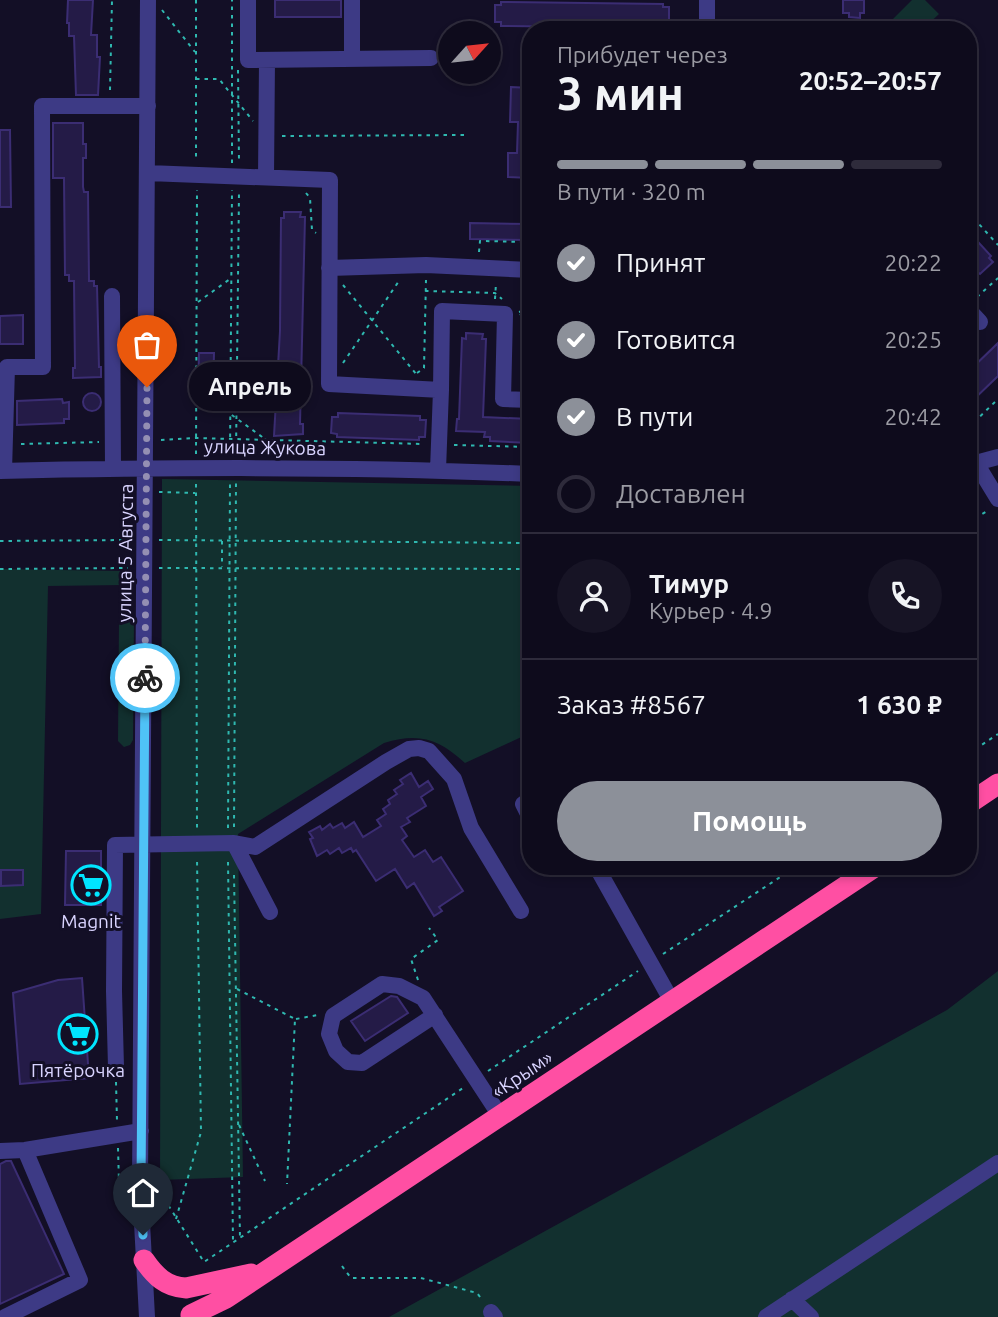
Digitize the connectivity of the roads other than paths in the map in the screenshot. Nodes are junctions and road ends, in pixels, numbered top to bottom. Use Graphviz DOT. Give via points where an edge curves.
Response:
graph roads {
  1 [pos="248,0"];
  2 [pos="352,0"];
  3 [pos="707,0"];
  4 [pos="153,3"];
  5 [pos="707,21"];
  6 [pos="431,58"];
  7 [pos="352,59"];
  8 [pos="267,60"];
  9 [pos="148,106"];
  10 [pos="148,173"];
  11 [pos="266,177"];
  12 [pos="329,268"];
  13 [pos="522,270"];
  14 [pos="112,296"];
  15 [pos="977,314"];
  16 [pos="980,323"];
  17 [pos="435,390"];
  18 [pos="522,400"];
  19 [pos="998,457"];
  20 [pos="977,463"];
  21 [pos="147,468"];
  22 [pos="113,469"];
  23 [pos="439,470"];
  24 [pos="2,471"];
  25 [pos="522,474"];
  26 [pos="977,474"];
  27 [pos="993,505"];
  28 [pos="998,777"];
  29 [pos="998,784"];
  30 [pos="977,791"];
  31 [pos="977,798"];
  32 [pos="231,843"];
  33 [pos="143,845"];
  34 [pos="601,875"];
  35 [pos="852,875"];
  36 [pos="862,875"];
  37 [pos="521,911"];
  38 [pos="270,912"];
  39 [pos="115,919"];
  40 [pos="143,919"];
  41 [pos="114,991"];
  42 [pos="142,991"];
  43 [pos="670,998"];
  44 [pos="435,1015"];
  45 [pos="116,1066"];
  46 [pos="497,1111"];
  47 [pos="141,1131"];
  48 [pos="25,1150"];
  49 [pos="0,1151"];
  50 [pos="998,1163"];
  51 [pos="144,1260"];
  52 [pos="251,1274"];
  53 [pos="792,1299"];
  54 [pos="190,1316"];
  55 [pos="5,1317"];
  56 [pos="147,1317"];
  57 [pos="766,1317"];
  58 [pos="811,1317"];
  1 -- 8 [label="street" via="248,60"];
  2 -- 7 [label="street"];
  3 -- 5 [label="street"];
  4 -- 9 [label="street, улица 5 Августа"];
  6 -- 7 [label="street"];
  7 -- 8 [label="street"];
  8 -- 11 [label="street"];
  9 -- 10 [label="street, улица 5 Августа"];
  9 -- 24 [label="street" via="43,106 43,367 7,367"];
  10 -- 11 [label="street"];
  10 -- 21 [label="street, улица 5 Августа"];
  11 -- 12 [label="street" via="330,180"];
  12 -- 13 [label="street" via="418,265"];
  12 -- 17 [label="street" via="328,384"];
  14 -- 22 [label="street"];
  15 -- 16 [label="street"];
  17 -- 18 [label="street" via="442,311 505,314 503,399"];
  17 -- 23 [label="street"];
  19 -- 20 [label="street"];
  21 -- 22 [label="street, улица Жукова"];
  21 -- 23 [label="street, улица Жукова"];
  21 -- 33 [label="street, улица 5 Августа"];
  22 -- 24 [label="street, улица Жукова"];
  23 -- 25 [label="street, улица Жукова"];
  26 -- 27 [label="street"];
  28 -- 30 [label="highway"];
  29 -- 31 [label="highway"];
  32 -- 33 [label="street"];
  32 -- 37 [label="street" via="255,847 386,762 419,748 429,751 454,779 471,828"];
  32 -- 38 [label="street"];
  33 -- 39 [label="street" via="116,845"];
  33 -- 40 [label="street, улица 5 Августа"];
  34 -- 43 [label="street"];
  35 -- 43 [label="highway, «Крым»"];
  36 -- 54 [label="highway, «Крым»" via="226,1298"];
  39 -- 40 [label="street"];
  39 -- 41 [label="street"];
  40 -- 42 [label="street, улица 5 Августа"];
  41 -- 42 [label="street"];
  41 -- 45 [label="street"];
  42 -- 47 [label="street, улица 5 Августа"];
  43 -- 46 [label="highway, «Крым»"];
  44 -- 44 [label="street" via="423,998 399,986 382,984 332,1016 329,1034 336,1051 348,1062 362,1063"];
  44 -- 46 [label="street"];
  46 -- 52 [label="highway, «Крым»"];
  47 -- 48 [label="street"];
  47 -- 51 [label="street, улица 5 Августа"];
  48 -- 49 [label="street"];
  48 -- 55 [label="street" via="80,1280"];
  50 -- 53 [label="street"];
  51 -- 52 [label="highway" via="156,1276 177,1288"];
  51 -- 56 [label="street, улица 5 Августа"];
  52 -- 54 [label="highway, «Крым»"];
  53 -- 57 [label="street"];
  53 -- 58 [label="street"];
}
